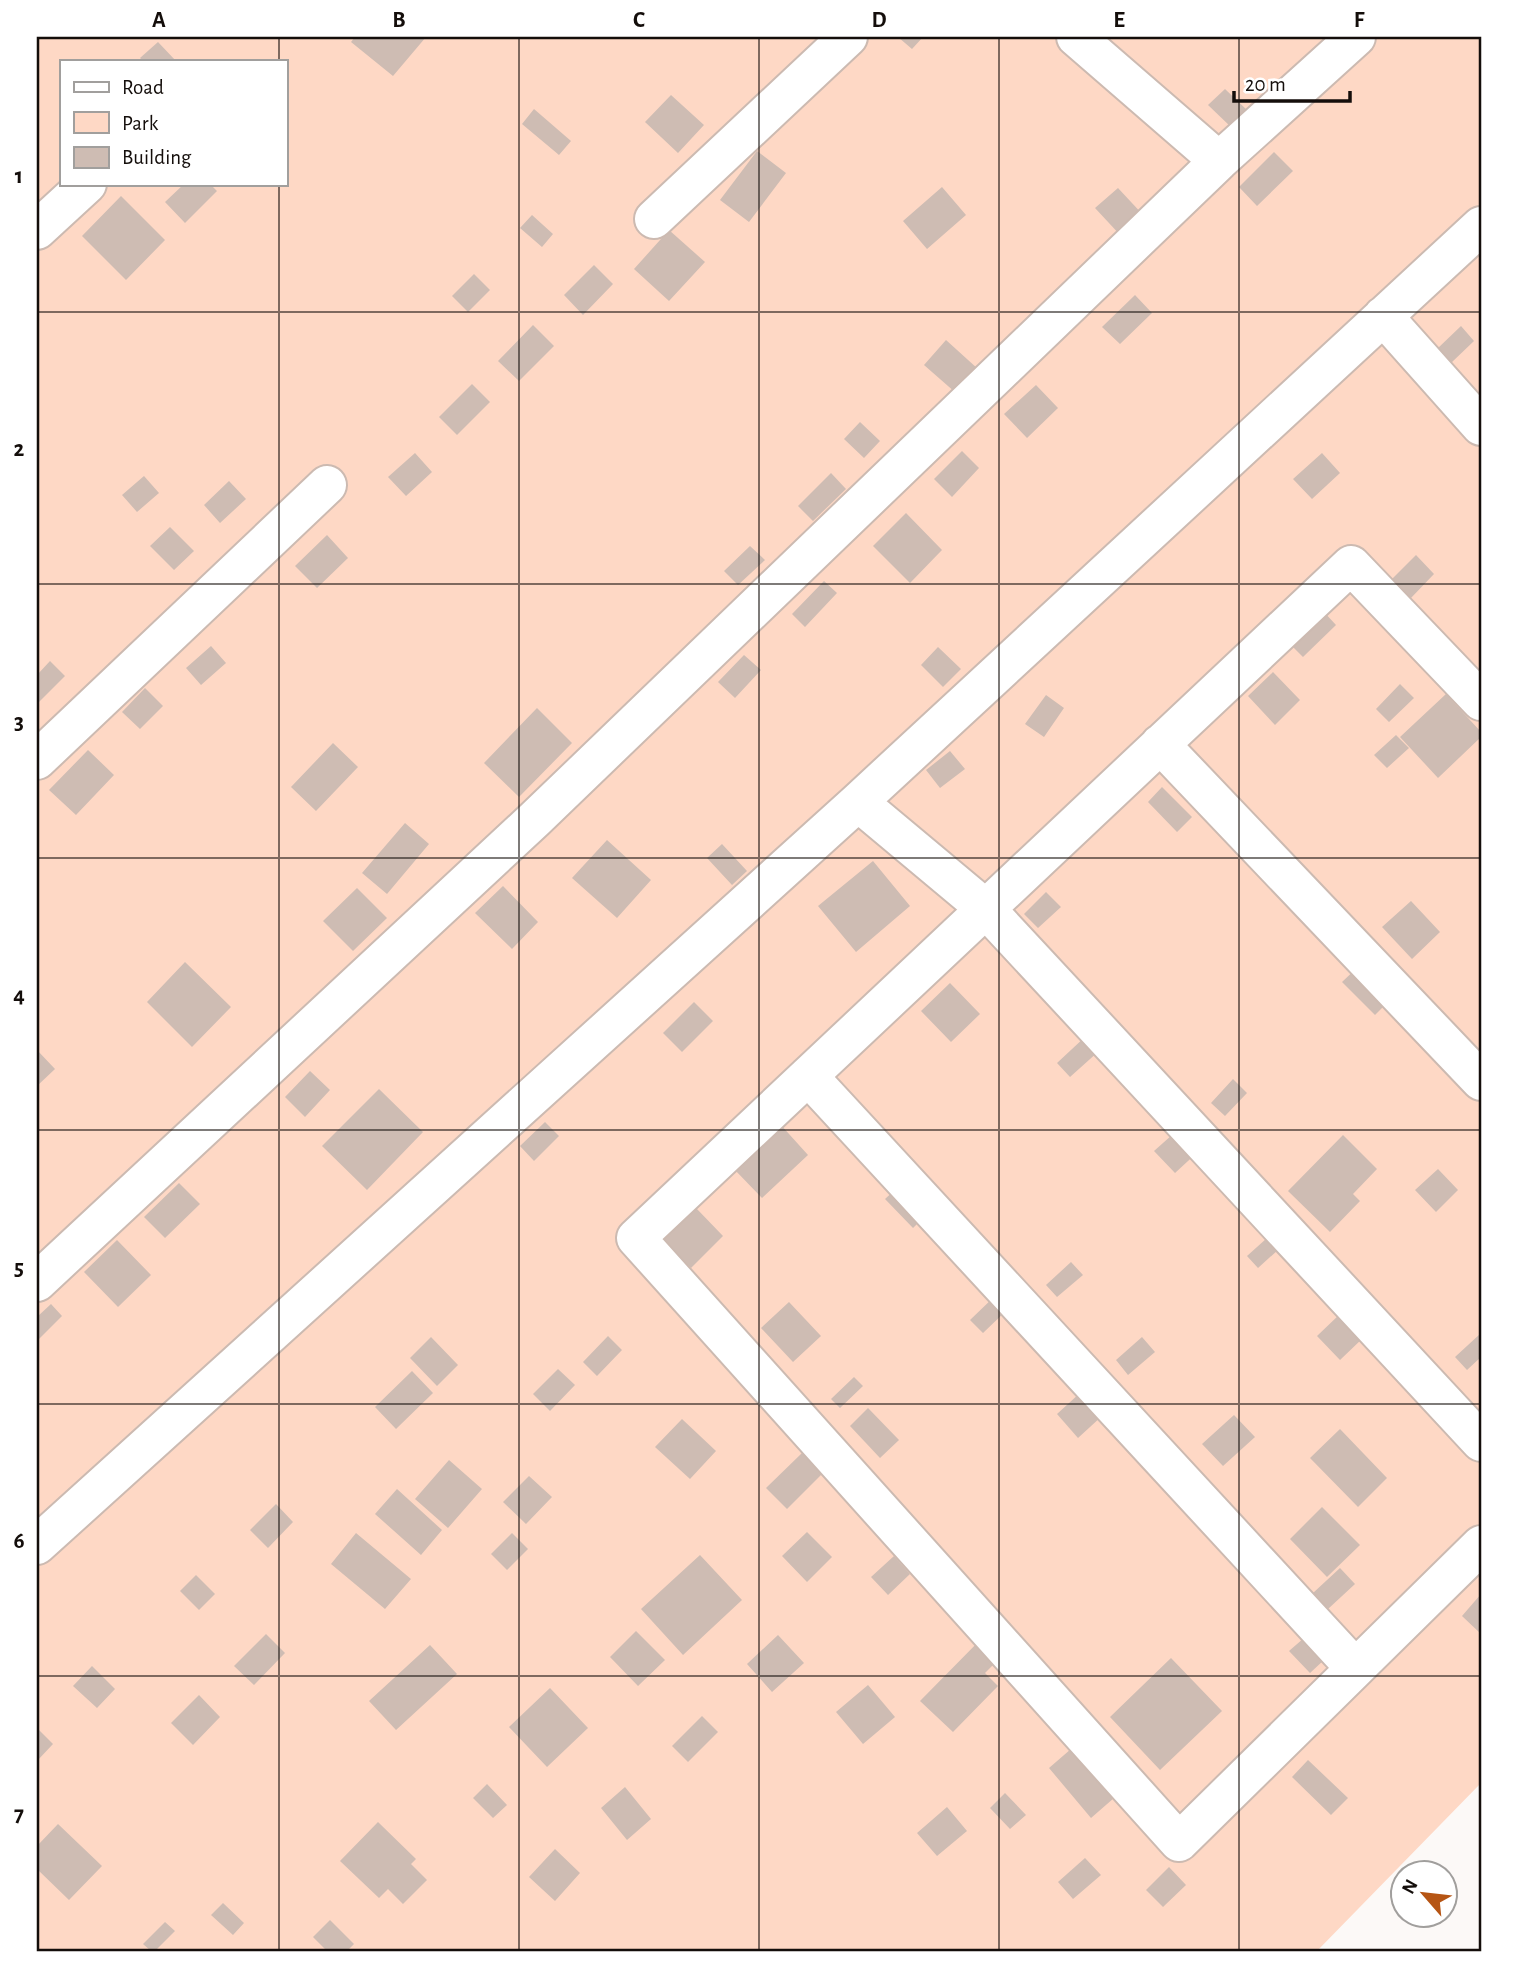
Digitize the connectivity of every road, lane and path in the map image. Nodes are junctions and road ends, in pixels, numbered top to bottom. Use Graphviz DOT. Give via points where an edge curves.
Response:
graph roads {
  1 [pos="848,37"];
  2 [pos="1076,37"];
  3 [pos="1356,37"];
  4 [pos="1219,161"];
  5 [pos="85,186"];
  6 [pos="654,219"];
  7 [pos="1481,226"];
  8 [pos="37,230"];
  9 [pos="1383,316"];
  10 [pos="1481,426"];
  11 [pos="327,485"];
  12 [pos="1481,701"];
  13 [pos="1160,744"];
  14 [pos="37,760"];
  15 [pos="858,803"];
  16 [pos="986,909"];
  17 [pos="808,1076"];
  18 [pos="1481,1081"];
  19 [pos="37,1282"];
  20 [pos="1481,1442"];
  21 [pos="37,1545"];
  22 [pos="1481,1545"];
  23 [pos="1355,1668"];
  1 -- 6 [label="street"];
  2 -- 4 [label="street"];
  3 -- 4 [label="street"];
  4 -- 19 [label="street" via="535,819"];
  5 -- 8 [label="street"];
  7 -- 9 [label="street"];
  9 -- 10 [label="street"];
  9 -- 15 [label="street"];
  11 -- 14 [label="street"];
  12 -- 13 [label="street" via="1351,565"];
  13 -- 16 [label="street"];
  13 -- 18 [label="street"];
  15 -- 16 [label="street"];
  15 -- 21 [label="street"];
  16 -- 17 [label="street"];
  16 -- 20 [label="street"];
  17 -- 23 [label="street"];
  17 -- 23 [label="street" via="636,1238 1179,1842"];
  22 -- 23 [label="street"];
}
